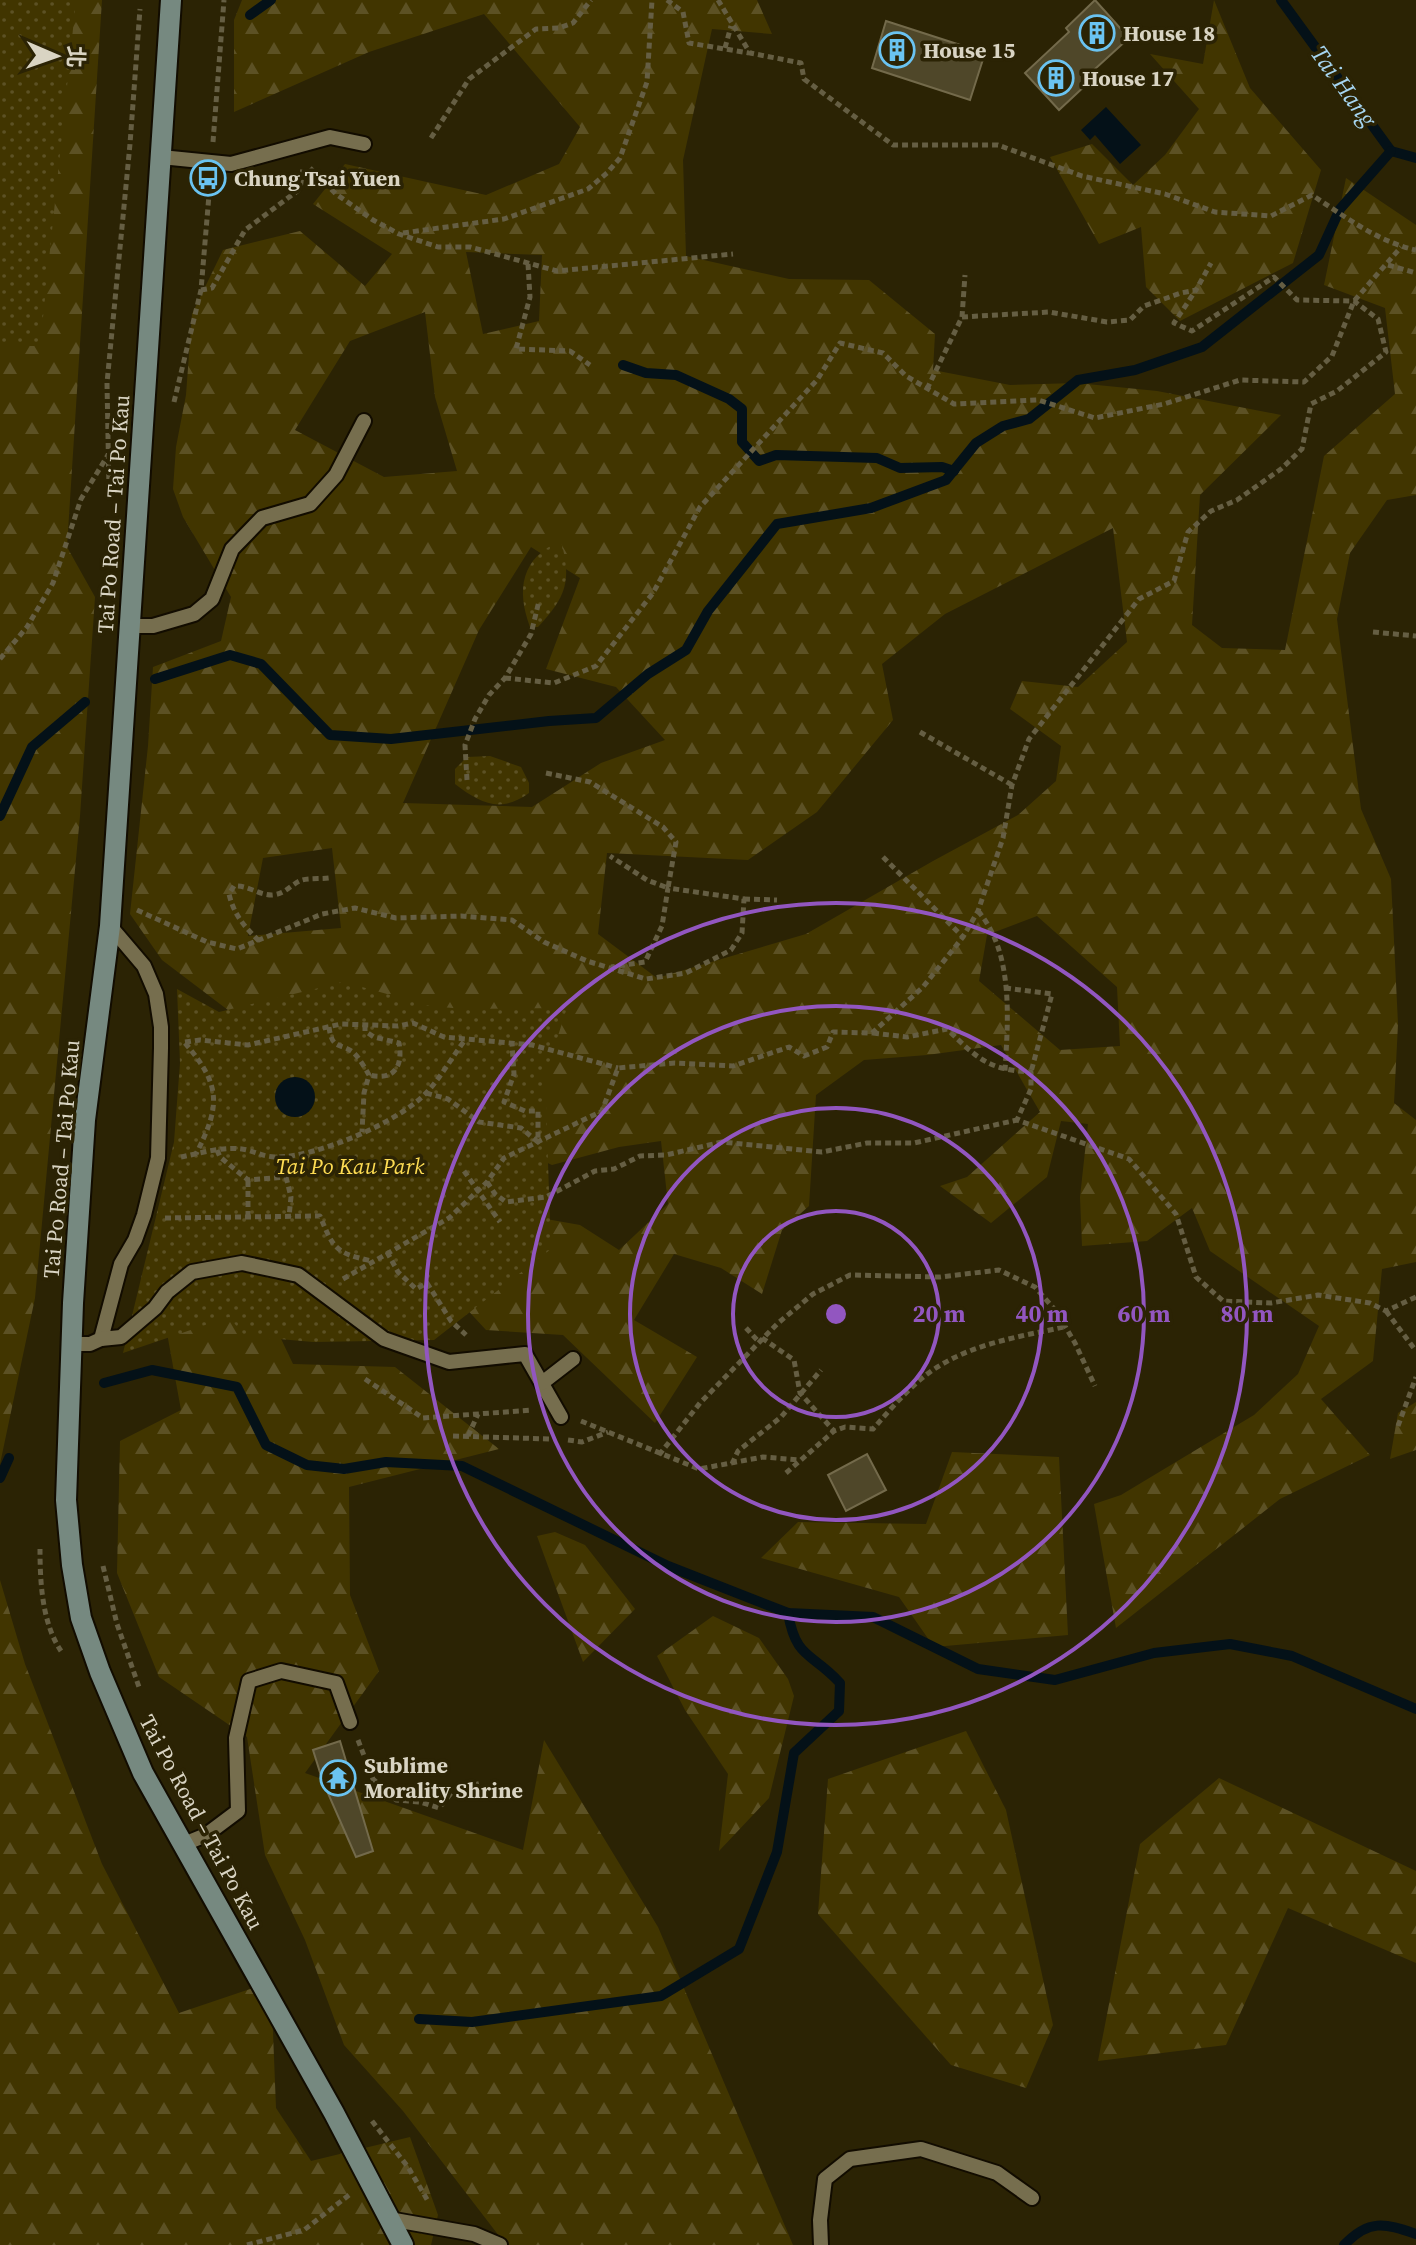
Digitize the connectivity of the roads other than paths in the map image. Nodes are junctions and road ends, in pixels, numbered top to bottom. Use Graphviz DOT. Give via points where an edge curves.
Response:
graph roads {
  1 [pos="171,0"];
  2 [pos="364,144"];
  3 [pos="161,157"];
  4 [pos="364,421"];
  5 [pos="129,626"];
  6 [pos="110,926"];
  7 [pos="101,1339"];
  8 [pos="72,1344"];
  9 [pos="573,1359"];
  10 [pos="542,1383"];
  11 [pos="559,1413"];
  12 [pos="350,1722"];
  13 [pos="184,1844"];
  14 [pos="1032,2198"];
  15 [pos="389,2219"];
  16 [pos="403,2245"];
  17 [pos="500,2245"];
  18 [pos="821,2245"];
  1 -- 3 [label="main road, Tai Po Road – Tai Po Kau"];
  2 -- 3 [label="lane" via="330,137 231,164"];
  3 -- 5 [label="main road, Tai Po Road – Tai Po Kau"];
  4 -- 5 [label="lane" via="336,475 310,504 262,518 232,549 212,599 194,614 153,626"];
  5 -- 6 [label="main road, Tai Po Road – Tai Po Kau"];
  6 -- 7 [label="lane" via="144,966 156,994 161,1027 158,1158"];
  6 -- 8 [label="main road, Tai Po Road – Tai Po Kau" via="85,1120"];
  7 -- 8 [label="lane"];
  7 -- 10 [label="lane" via="121,1337 192,1272 242,1263 298,1275 384,1339 449,1362 525,1354"];
  8 -- 13 [label="main road, Tai Po Road – Tai Po Kau" via="66,1500 81,1618 143,1773"];
  9 -- 10 [label="lane"];
  10 -- 11 [label="lane"];
  12 -- 13 [label="lane" via="336,1683 281,1671 249,1681 236,1738 238,1811"];
  13 -- 15 [label="main road, Tai Po Road – Tai Po Kau"];
  14 -- 18 [label="lane" via="997,2173 921,2149 850,2159 825,2179"];
  15 -- 16 [label="main road, Tai Po Road – Tai Po Kau"];
  15 -- 17 [label="lane" via="474,2234"];
}
